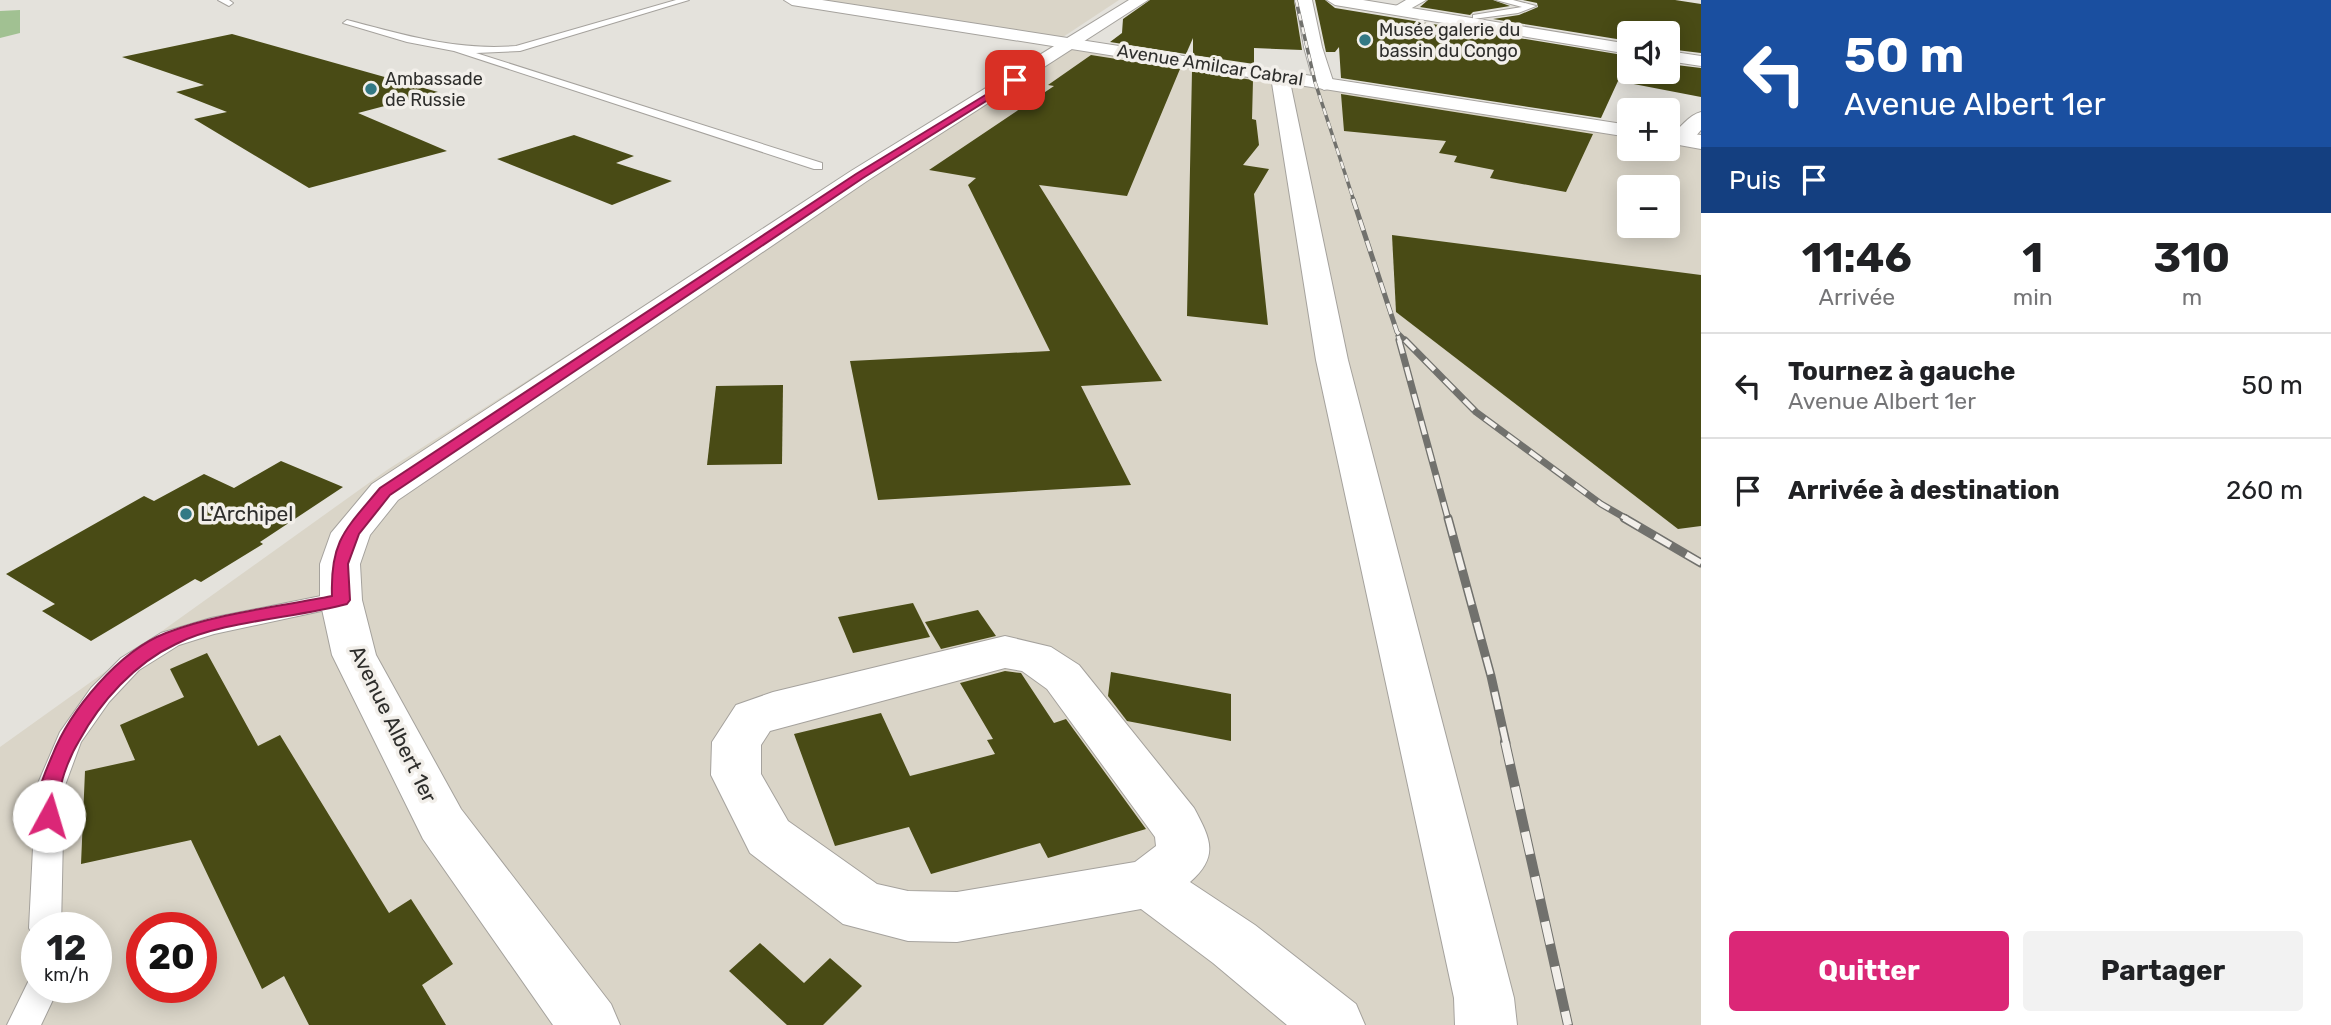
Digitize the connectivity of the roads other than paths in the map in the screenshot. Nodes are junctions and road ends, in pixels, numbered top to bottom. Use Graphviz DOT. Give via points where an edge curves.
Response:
graph roads {
  1 [pos="685,0"];
  2 [pos="792,0"];
  3 [pos="1140,0"];
  4 [pos="1304,0"];
  5 [pos="1335,0"];
  6 [pos="1373,0"];
  7 [pos="1500,0"];
  8 [pos="1407,5"];
  9 [pos="1471,19"];
  10 [pos="347,23"];
  11 [pos="1617,39"];
  12 [pos="1071,42"];
  13 [pos="1617,47"];
  14 [pos="517,49"];
  15 [pos="1680,50"];
  16 [pos="459,51"];
  17 [pos="1701,53"];
  18 [pos="1680,57"];
  19 [pos="1701,61"];
  20 [pos="498,64"];
  21 [pos="1280,77"];
  22 [pos="1324,84"];
  23 [pos="1701,118"];
  24 [pos="1617,129"];
  25 [pos="1683,140"];
  26 [pos="818,166"];
  27 [pos="341,600"];
  28 [pos="1149,884"];
  29 [pos="46,912"];
  30 [pos="35,1003"];
  31 [pos="24,1025"];
  32 [pos="589,1025"];
  33 [pos="1334,1025"];
  34 [pos="1486,1025"];
  1 -- 14 [label="lane"];
  2 -- 12 [label="street, Avenue Amilcar Cabral"];
  3 -- 12 [label="street, Avenue Albert 1er"];
  4 -- 22 [label="street"];
  5 -- 8 [label="street"];
  6 -- 8 [label="street"];
  7 -- 9 [label="lane" via="1532,6"];
  8 -- 9 [label="street"];
  9 -- 11 [label="street"];
  9 -- 13 [label="street"];
  10 -- 16 [label="lane"];
  12 -- 21 [label="street, Avenue Amilcar Cabral"];
  12 -- 27 [label="street, Avenue Albert 1er" via="859,176 385,492 351,533 340,564"];
  14 -- 16 [label="lane"];
  14 -- 20 [label="lane"];
  15 -- 17 [label="street"];
  16 -- 20 [label="lane"];
  18 -- 19 [label="street"];
  20 -- 26 [label="lane"];
  21 -- 22 [label="street, Avenue Amilcar Cabral"];
  21 -- 34 [label="street" via="1332,360 1484,998"];
  22 -- 24 [label="street, Avenue Amilcar Cabral"];
  23 -- 25 [label="street"];
  27 -- 29 [label="lane" via="211,626 170,639 130,664 100,695 69,739 50,788"];
  27 -- 32 [label="street, Avenue Albert 1er" via="354,654 442,824"];
  28 -- 28 [label="street" via="957,917 908,916 863,906 769,837 736,775 736,742 753,718 773,710 1005,652 1035,657 1063,677 1175,823 1183,839 1182,856"];
  28 -- 33 [label="street" via="1234,944"];
  30 -- 31 [label="lane"];
}
